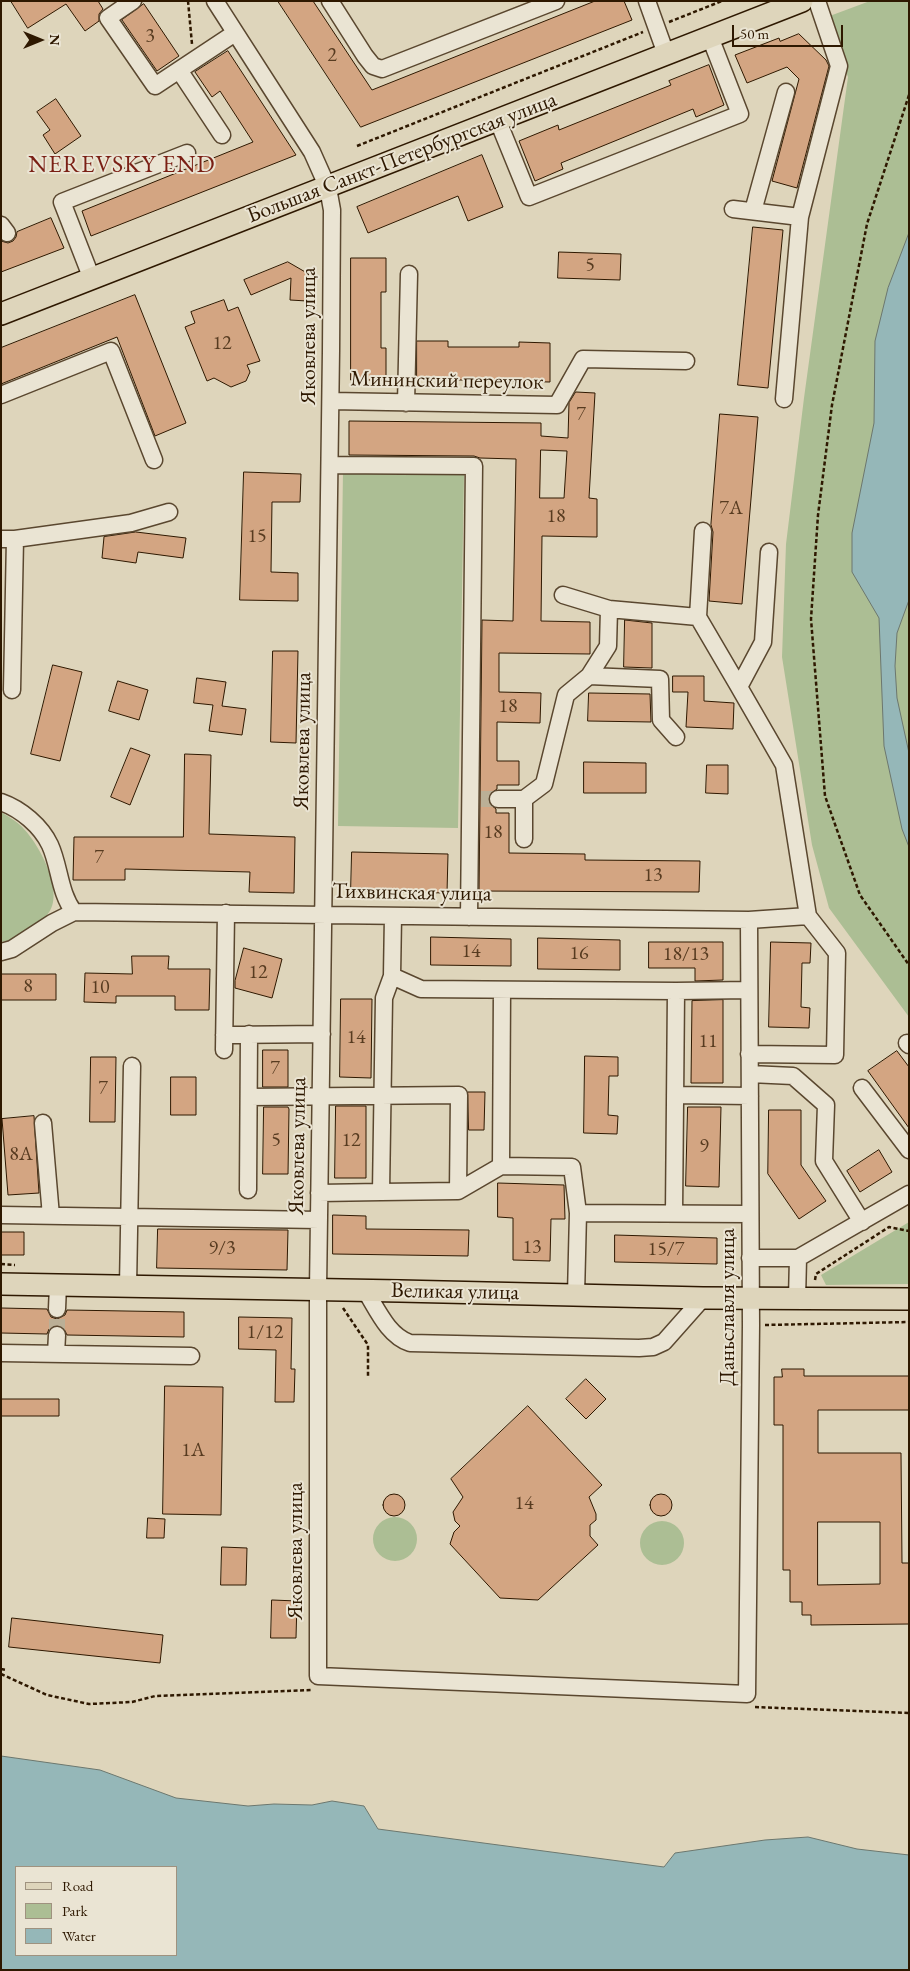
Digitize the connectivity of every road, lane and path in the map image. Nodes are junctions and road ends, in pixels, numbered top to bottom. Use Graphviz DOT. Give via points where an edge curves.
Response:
graph roads {
  1 [pos="132,1"];
  2 [pos="188,1"];
  3 [pos="215,1"];
  4 [pos="330,1"];
  5 [pos="556,1"];
  6 [pos="646,1"];
  7 [pos="722,1"];
  8 [pos="802,1"];
  9 [pos="817,1"];
  10 [pos="656,27"];
  11 [pos="236,33"];
  12 [pos="710,37"];
  13 [pos="666,54"];
  14 [pos="194,60"];
  15 [pos="179,70"];
  16 [pos="786,92"];
  17 [pos="909,95"];
  18 [pos="498,121"];
  19 [pos="222,135"];
  20 [pos="357,146"];
  21 [pos="187,153"];
  22 [pos="328,188"];
  23 [pos="733,209"];
  24 [pos="753,211"];
  25 [pos="800,217"];
  26 [pos="409,274"];
  27 [pos="92,278"];
  28 [pos="1,314"];
  29 [pos="686,361"];
  30 [pos="1,395"];
  31 [pos="784,398"];
  32 [pos="331,401"];
  33 [pos="406,402"];
  34 [pos="154,460"];
  35 [pos="330,465"];
  36 [pos="169,512"];
  37 [pos="703,531"];
  38 [pos="8,539"];
  39 [pos="769,552"];
  40 [pos="563,595"];
  41 [pos="609,609"];
  42 [pos="698,617"];
  43 [pos="589,676"];
  44 [pos="739,687"];
  45 [pos="12,690"];
  46 [pos="676,737"];
  47 [pos="498,799"];
  48 [pos="524,799"];
  49 [pos="1,802"];
  50 [pos="524,839"];
  51 [pos="74,912"];
  52 [pos="226,913"];
  53 [pos="324,914"];
  54 [pos="393,916"];
  55 [pos="808,916"];
  56 [pos="469,917"];
  57 [pos="749,920"];
  58 [pos="1,952"];
  59 [pos="909,965"];
  60 [pos="392,976"];
  61 [pos="502,990"];
  62 [pos="749,990"];
  63 [pos="676,991"];
  64 [pos="249,1034"];
  65 [pos="322,1034"];
  66 [pos="750,1054"];
  67 [pos="132,1066"];
  68 [pos="750,1074"];
  69 [pos="862,1088"];
  70 [pos="382,1095"];
  71 [pos="675,1095"];
  72 [pos="321,1096"];
  73 [pos="750,1096"];
  74 [pos="249,1097"];
  75 [pos="43,1123"];
  76 [pos="909,1150"];
  77 [pos="501,1166"];
  78 [pos="248,1190"];
  79 [pos="458,1191"];
  80 [pos="381,1192"];
  81 [pos="319,1193"];
  82 [pos="909,1194"];
  83 [pos="578,1213"];
  84 [pos="674,1213"];
  85 [pos="750,1214"];
  86 [pos="1,1215"];
  87 [pos="51,1216"];
  88 [pos="130,1217"];
  89 [pos="319,1220"];
  90 [pos="862,1222"];
  91 [pos="909,1231"];
  92 [pos="750,1258"];
  93 [pos="798,1258"];
  94 [pos="815,1283"];
  95 [pos="1,1284"];
  96 [pos="58,1285"];
  97 [pos="128,1286"];
  98 [pos="318,1289"];
  99 [pos="342,1290"];
  100 [pos="364,1290"];
  101 [pos="576,1295"];
  102 [pos="703,1298"];
  103 [pos="750,1298"];
  104 [pos="797,1298"];
  105 [pos="909,1300"];
  106 [pos="57,1309"];
  107 [pos="909,1322"];
  108 [pos="751,1325"];
  109 [pos="57,1335"];
  110 [pos="1,1353"];
  111 [pos="56,1354"];
  112 [pos="191,1356"];
  113 [pos="368,1378"];
  114 [pos="1,1669"];
  115 [pos="7,1670"];
  116 [pos="747,1694"];
  1 -- 15 [label="street" via="108,18 154,86"];
  2 -- 14 [label="path"];
  3 -- 11 [label="street, Яковлева улица"];
  4 -- 5 [label="street" via="365,56 373,66 382,69"];
  6 -- 10 [label="street"];
  7 -- 10 [label="path"];
  8 -- 12 [label="main road, Большая Санкт-Петербургская улица"];
  9 -- 25 [label="street" via="839,66"];
  10 -- 13 [label="street"];
  10 -- 20 [label="path"];
  11 -- 14 [label="street"];
  11 -- 22 [label="street, Яковлева улица" via="312,152"];
  12 -- 13 [label="main road, Большая Санкт-Петербургская улица"];
  12 -- 18 [label="street" via="740,114 529,197"];
  13 -- 18 [label="main road, Большая Санкт-Петербургская улица"];
  14 -- 15 [label="street"];
  15 -- 19 [label="street"];
  16 -- 24 [label="street"];
  17 -- 59 [label="path" via="867,224 832,405 818,514 811,619 825,796 860,895"];
  18 -- 22 [label="main road, Большая Санкт-Петербургская улица"];
  21 -- 27 [label="street" via="62,202"];
  22 -- 27 [label="main road, Большая Санкт-Петербургская улица"];
  22 -- 32 [label="street, Яковлева улица" via="332,210"];
  23 -- 24 [label="street"];
  24 -- 25 [label="street"];
  25 -- 31 [label="street"];
  26 -- 33 [label="street"];
  27 -- 28 [label="main road, Большая Санкт-Петербургская улица"];
  29 -- 33 [label="street, Мининский переулок" via="583,359 558,405"];
  30 -- 34 [label="street" via="111,351"];
  32 -- 33 [label="street, Мининский переулок"];
  32 -- 35 [label="street, Яковлева улица"];
  35 -- 53 [label="street, Яковлева улица"];
  35 -- 56 [label="street" via="474,466 476,799"];
  36 -- 38 [label="street" via="131,523"];
  37 -- 42 [label="street"];
  38 -- 45 [label="street"];
  39 -- 44 [label="street" via="762,642"];
  40 -- 41 [label="street"];
  41 -- 42 [label="street"];
  41 -- 43 [label="street" via="608,646"];
  42 -- 44 [label="street"];
  43 -- 46 [label="street" via="660,679 661,720"];
  43 -- 48 [label="street" via="566,695 544,784"];
  44 -- 55 [label="street" via="784,765"];
  47 -- 48 [label="street"];
  48 -- 50 [label="street"];
  49 -- 51 [label="street" via="34,823 50,845 64,896"];
  51 -- 52 [label="street, Тихвинская улица"];
  51 -- 58 [label="street, Тихвинская улица" via="12,949"];
  52 -- 53 [label="street, Тихвинская улица"];
  52 -- 64 [label="street" via="224,1042"];
  53 -- 54 [label="street, Тихвинская улица"];
  53 -- 65 [label="street, Яковлева улица"];
  54 -- 56 [label="street, Тихвинская улица"];
  54 -- 60 [label="street"];
  55 -- 57 [label="street, Тихвинская улица"];
  55 -- 66 [label="street" via="837,953 835,1055"];
  56 -- 57 [label="street, Тихвинская улица"];
  57 -- 62 [label="street, Даньславля улица"];
  60 -- 61 [label="street" via="421,989"];
  60 -- 70 [label="street" via="384,998"];
  61 -- 63 [label="street"];
  61 -- 77 [label="street"];
  62 -- 63 [label="street"];
  62 -- 66 [label="street, Даньславля улица"];
  63 -- 71 [label="street"];
  64 -- 65 [label="street"];
  64 -- 74 [label="street"];
  65 -- 72 [label="street, Яковлева улица"];
  66 -- 68 [label="street, Даньславля улица"];
  67 -- 88 [label="street"];
  68 -- 73 [label="street, Даньславля улица"];
  68 -- 90 [label="street" via="793,1076 826,1105 824,1161"];
  69 -- 76 [label="street"];
  70 -- 72 [label="street"];
  70 -- 79 [label="street" via="459,1095"];
  70 -- 80 [label="street"];
  71 -- 73 [label="street"];
  71 -- 84 [label="street"];
  72 -- 74 [label="street"];
  72 -- 81 [label="street, Яковлева улица"];
  73 -- 85 [label="street, Даньславля улица"];
  74 -- 78 [label="street"];
  75 -- 87 [label="street"];
  77 -- 79 [label="street"];
  77 -- 83 [label="street" via="572,1167"];
  79 -- 80 [label="street"];
  80 -- 81 [label="street"];
  81 -- 89 [label="street, Яковлева улица"];
  82 -- 90 [label="street"];
  83 -- 84 [label="street"];
  83 -- 101 [label="street"];
  84 -- 85 [label="street"];
  85 -- 92 [label="street, Даньславля улица"];
  86 -- 87 [label="street"];
  87 -- 88 [label="street"];
  88 -- 89 [label="street"];
  88 -- 97 [label="street"];
  89 -- 98 [label="street, Яковлева улица"];
  90 -- 93 [label="street"];
  91 -- 94 [label="path" via="889,1227 816,1274"];
  92 -- 93 [label="street"];
  92 -- 103 [label="street, Даньславля улица"];
  93 -- 104 [label="street"];
  95 -- 96 [label="main road, Великая улица"];
  96 -- 97 [label="main road, Великая улица"];
  96 -- 106 [label="street"];
  97 -- 98 [label="main road, Великая улица"];
  98 -- 99 [label="main road, Великая улица"];
  98 -- 116 [label="street, Яковлева улица" via="318,1676"];
  99 -- 100 [label="main road, Великая улица"];
  99 -- 113 [label="path" via="343,1310 368,1345"];
  100 -- 101 [label="main road, Великая улица"];
  100 -- 102 [label="street" via="391,1330 410,1344 653,1347 664,1342"];
  101 -- 102 [label="main road, Великая улица"];
  102 -- 103 [label="main road, Великая улица"];
  103 -- 104 [label="main road, Великая улица"];
  103 -- 108 [label="street, Даньславля улица"];
  104 -- 105 [label="main road, Великая улица"];
  107 -- 108 [label="path"];
  108 -- 116 [label="street, Даньславля улица"];
  109 -- 111 [label="street"];
  110 -- 111 [label="street"];
  111 -- 112 [label="street"];
  114 -- 115 [label="path"];
}
